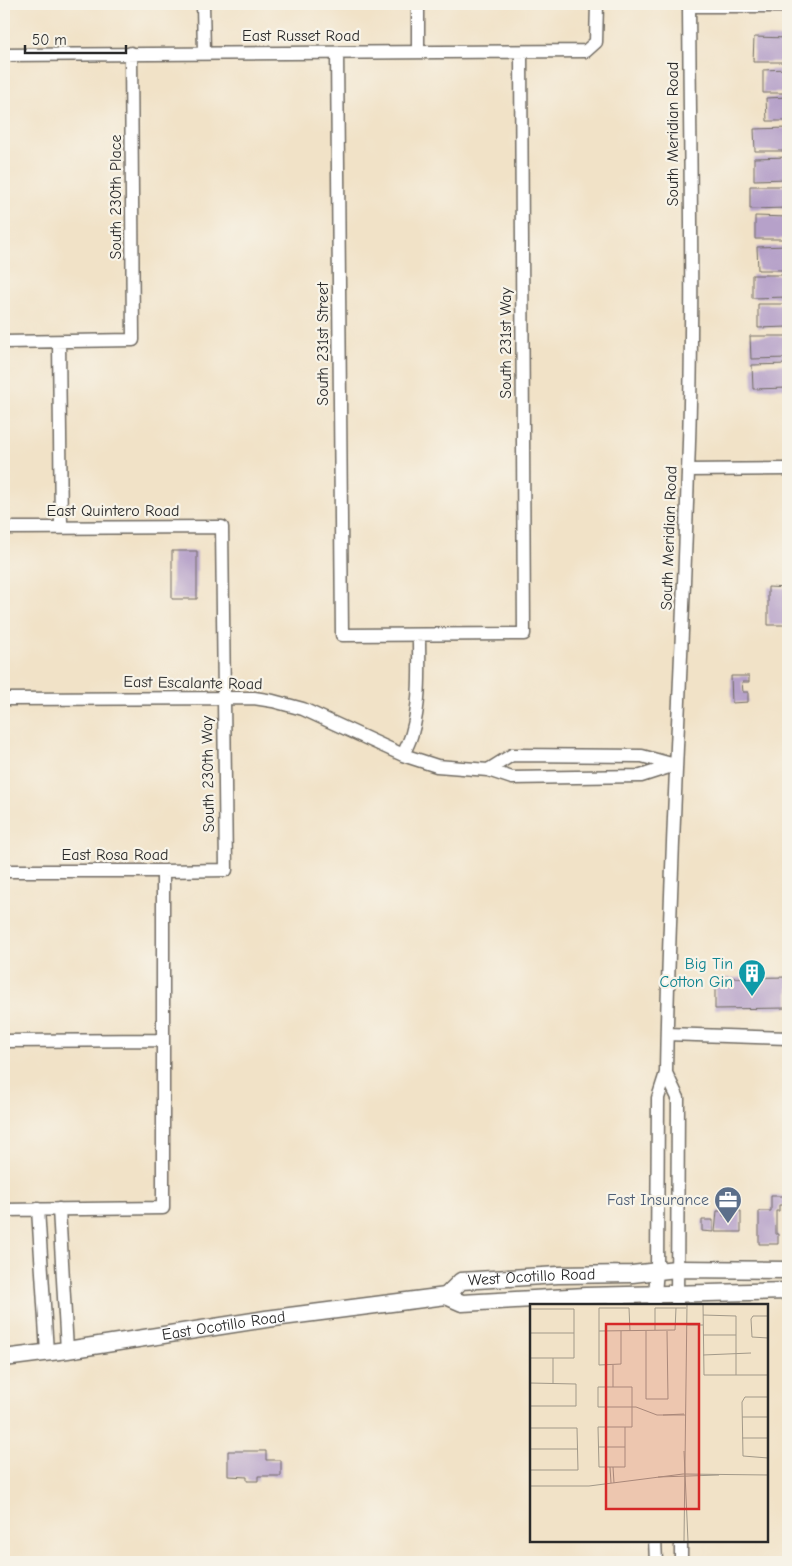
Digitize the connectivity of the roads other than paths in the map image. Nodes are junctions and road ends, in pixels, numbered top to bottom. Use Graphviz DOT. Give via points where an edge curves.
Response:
graph roads {
  1 [pos="203,4"];
  2 [pos="418,4"];
  3 [pos="597,4"];
  4 [pos="689,5"];
  5 [pos="788,6"];
  6 [pos="418,52"];
  7 [pos="521,52"];
  8 [pos="131,53"];
  9 [pos="204,53"];
  10 [pos="337,53"];
  11 [pos="4,55"];
  12 [pos="4,342"];
  13 [pos="60,342"];
  14 [pos="788,469"];
  15 [pos="688,470"];
  16 [pos="61,527"];
  17 [pos="4,528"];
  18 [pos="222,528"];
  19 [pos="419,635"];
  20 [pos="223,698"];
  21 [pos="4,699"];
  22 [pos="402,755"];
  23 [pos="675,765"];
  24 [pos="488,770"];
  25 [pos="226,870"];
  26 [pos="4,871"];
  27 [pos="163,871"];
  28 [pos="667,1034"];
  29 [pos="788,1038"];
  30 [pos="163,1040"];
  31 [pos="4,1041"];
  32 [pos="666,1073"];
  33 [pos="59,1209"];
  34 [pos="4,1210"];
  35 [pos="38,1210"];
  36 [pos="676,1269"];
  37 [pos="657,1270"];
  38 [pos="788,1270"];
  39 [pos="788,1291"];
  40 [pos="446,1296"];
  41 [pos="654,1299"];
  42 [pos="677,1299"];
  43 [pos="67,1350"];
  44 [pos="47,1352"];
  45 [pos="4,1358"];
  46 [pos="655,1541"];
  47 [pos="680,1541"];
  48 [pos="656,1562"];
  49 [pos="681,1562"];
  1 -- 9 [label="street"];
  2 -- 6 [label="street"];
  3 -- 7 [label="street, East Russet Road" via="596,42 586,51"];
  4 -- 5 [label="street"];
  4 -- 15 [label="street, South Meridian Road"];
  6 -- 7 [label="street, East Russet Road"];
  6 -- 10 [label="street, East Russet Road"];
  7 -- 19 [label="street, South 231st Way" via="524,634"];
  8 -- 9 [label="street, East Russet Road"];
  8 -- 11 [label="street, East Russet Road"];
  8 -- 13 [label="street, South 230th Place" via="133,340"];
  9 -- 10 [label="street, East Russet Road"];
  10 -- 19 [label="street, South 231st Street" via="342,635"];
  12 -- 13 [label="street"];
  13 -- 16 [label="street"];
  14 -- 15 [label="street"];
  15 -- 23 [label="street, South Meridian Road"];
  16 -- 17 [label="street, East Quintero Road"];
  16 -- 18 [label="street, East Quintero Road"];
  18 -- 20 [label="street, South 230th Way"];
  19 -- 22 [label="street" via="417,705 412,734"];
  20 -- 21 [label="street, East Escalante Road"];
  20 -- 22 [label="street, East Escalante Road" via="254,698 303,709"];
  20 -- 25 [label="street, South 230th Way"];
  22 -- 24 [label="street, East Escalante Road" via="437,766"];
  23 -- 24 [label="street, East Escalante Road" via="641,776 512,778"];
  23 -- 24 [label="street" via="642,756 512,755"];
  23 -- 28 [label="street, South Meridian Road"];
  25 -- 27 [label="street, East Rosa Road"];
  26 -- 27 [label="street, East Rosa Road"];
  27 -- 30 [label="street"];
  28 -- 29 [label="street"];
  28 -- 32 [label="street, South Meridian Road"];
  30 -- 31 [label="street"];
  30 -- 33 [label="street" via="163,1208"];
  32 -- 36 [label="street, South Meridian Road" via="678,1098"];
  32 -- 37 [label="street, South Meridian Road" via="658,1098"];
  33 -- 35 [label="street"];
  33 -- 43 [label="street"];
  34 -- 35 [label="street"];
  35 -- 44 [label="street"];
  36 -- 37 [label="main road, West Ocotillo Road"];
  36 -- 38 [label="main road, West Ocotillo Road"];
  36 -- 42 [label="street, South Meridian Road"];
  37 -- 40 [label="main road, West Ocotillo Road" via="632,1274 462,1281"];
  37 -- 41 [label="street, South Meridian Road"];
  39 -- 42 [label="main road, West Ocotillo Road"];
  40 -- 41 [label="main road, West Ocotillo Road" via="462,1303 515,1299"];
  40 -- 43 [label="main road, East Ocotillo Road" via="266,1319"];
  41 -- 42 [label="main road, West Ocotillo Road"];
  43 -- 44 [label="main road, East Ocotillo Road"];
  44 -- 45 [label="main road, East Ocotillo Road"];
  46 -- 48 [label="street"];
  47 -- 49 [label="street"];
}
